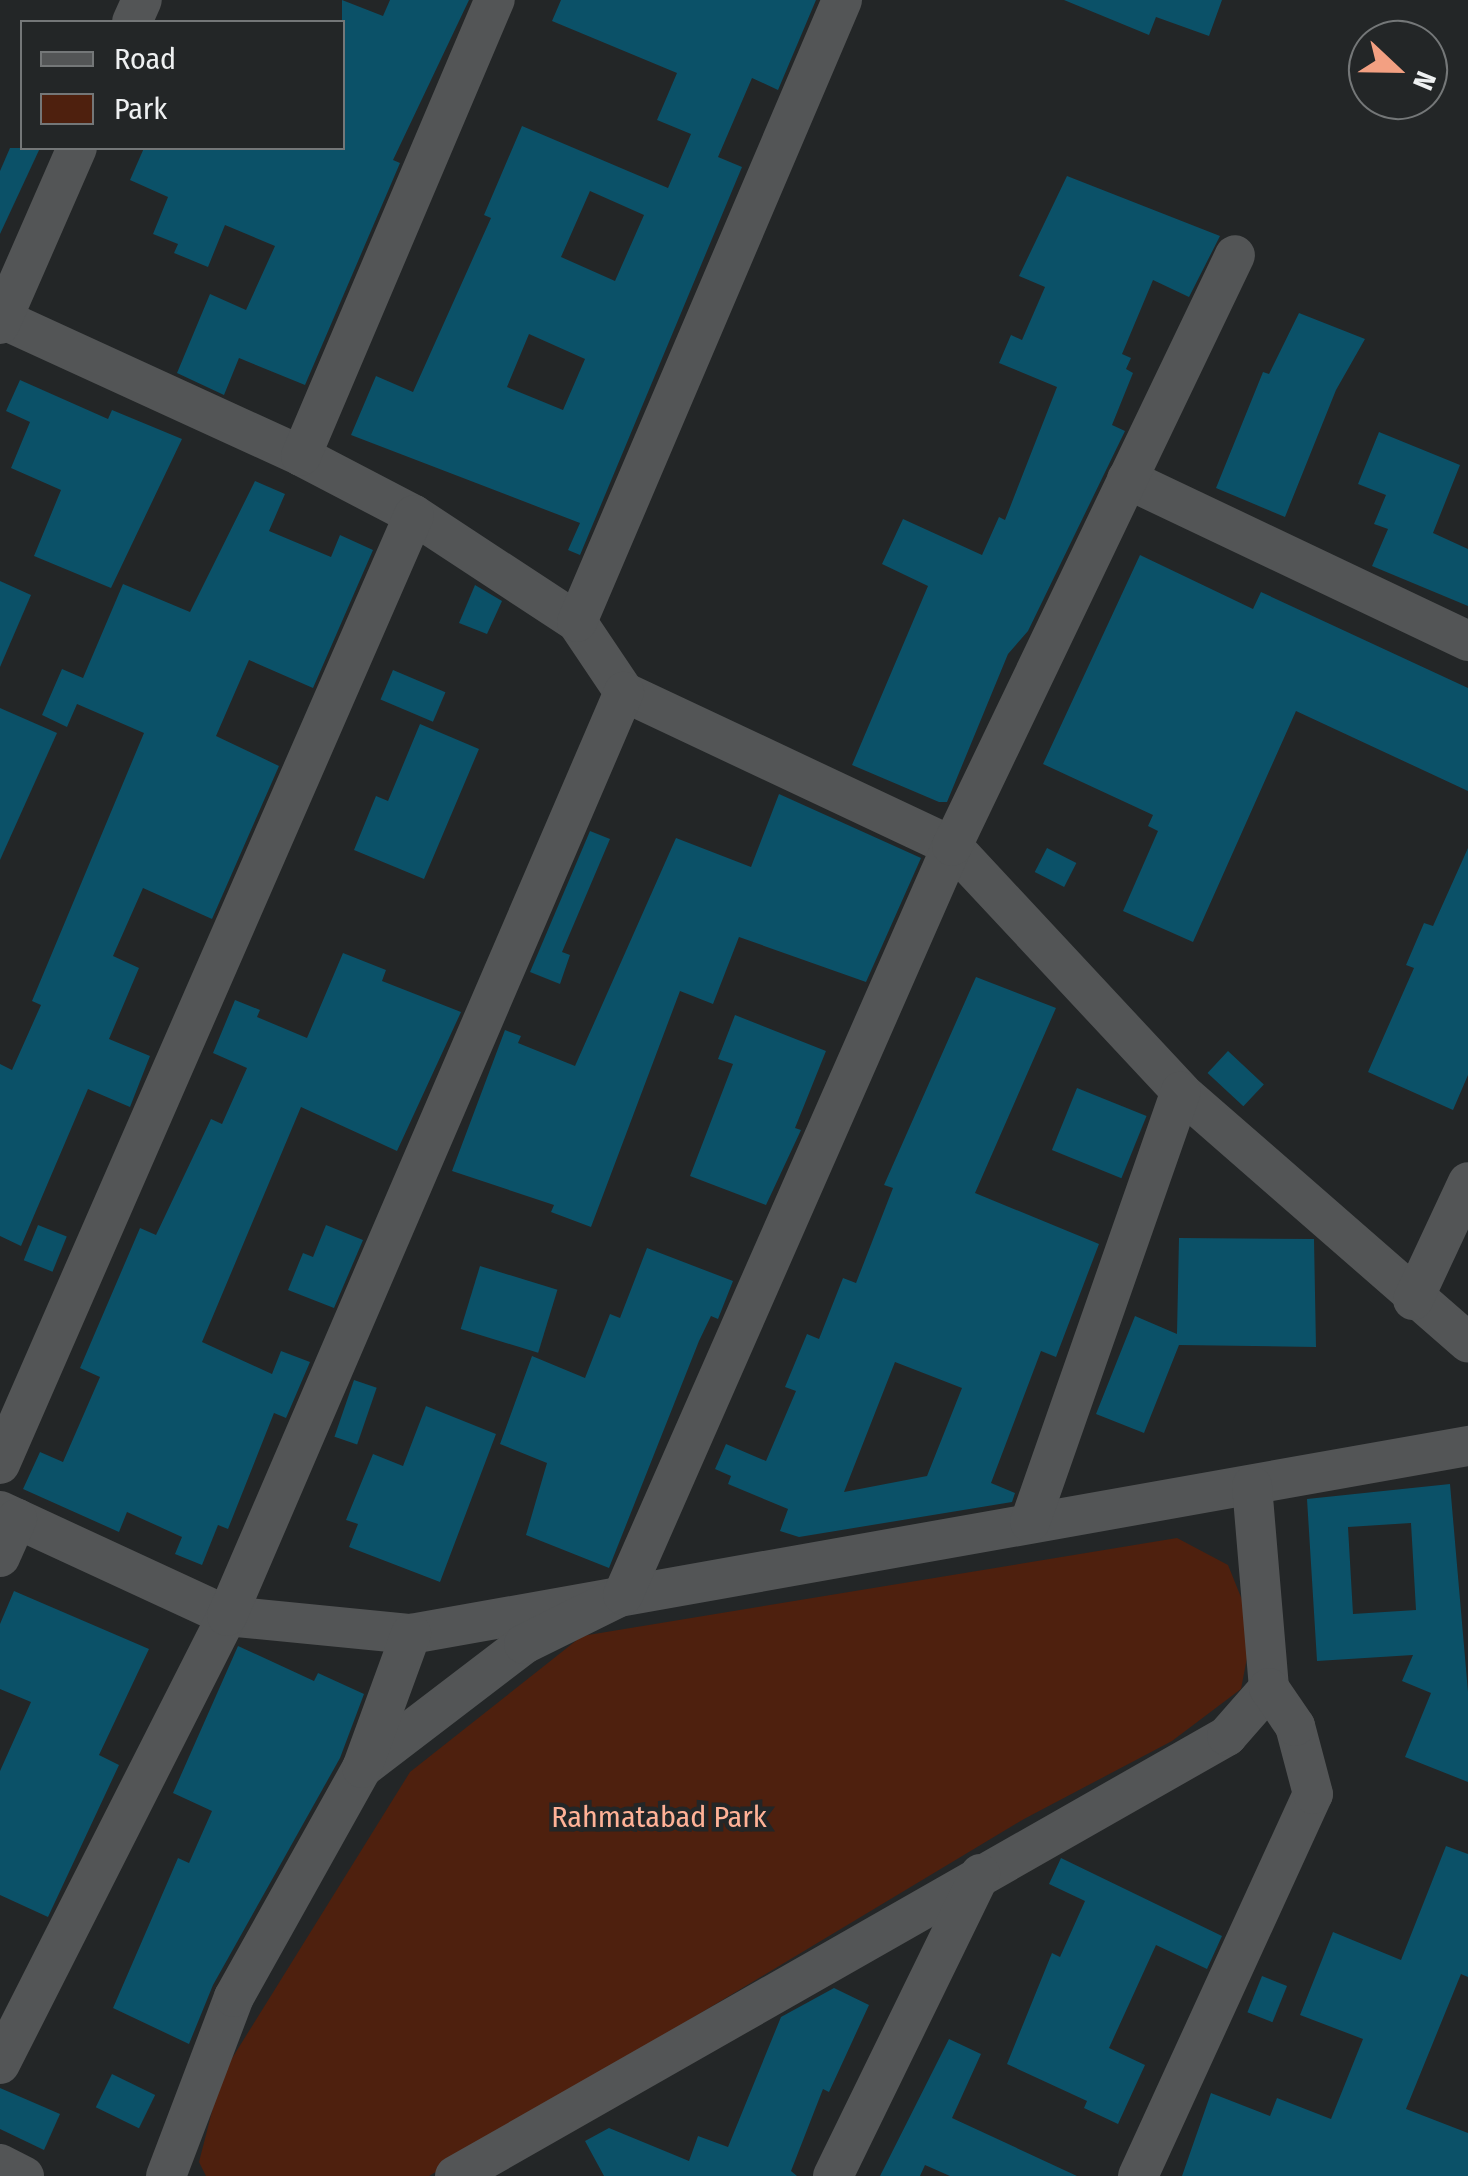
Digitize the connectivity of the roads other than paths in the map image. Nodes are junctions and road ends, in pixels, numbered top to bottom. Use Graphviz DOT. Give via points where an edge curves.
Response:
graph roads {
  1 [pos="495,0"];
  2 [pos="842,0"];
  3 [pos="77,150"];
  4 [pos="1234,255"];
  5 [pos="1,320"];
  6 [pos="301,456"];
  7 [pos="1127,479"];
  8 [pos="414,515"];
  9 [pos="577,622"];
  10 [pos="1468,641"];
  11 [pos="624,692"];
  12 [pos="952,846"];
  13 [pos="1181,1092"];
  14 [pos="1468,1182"];
  15 [pos="1413,1300"];
  16 [pos="1468,1342"];
  17 [pos="1468,1446"];
  18 [pos="0,1464"];
  19 [pos="1252,1486"];
  20 [pos="9,1515"];
  21 [pos="1030,1522"];
  22 [pos="0,1558"];
  23 [pos="623,1596"];
  24 [pos="227,1616"];
  25 [pos="411,1634"];
  26 [pos="1270,1688"];
  27 [pos="362,1768"];
  28 [pos="980,1874"];
  29 [pos="0,2064"];
  30 [pos="0,2164"];
  31 [pos="24,2176"];
  32 [pos="166,2176"];
  33 [pos="455,2176"];
  34 [pos="832,2176"];
  35 [pos="1138,2176"];
  1 -- 6 [label="street"];
  2 -- 9 [label="street"];
  3 -- 5 [label="street"];
  4 -- 7 [label="street"];
  5 -- 6 [label="street"];
  6 -- 8 [label="street"];
  7 -- 10 [label="street"];
  7 -- 12 [label="street"];
  8 -- 9 [label="street"];
  8 -- 18 [label="street"];
  9 -- 11 [label="street"];
  11 -- 12 [label="street"];
  11 -- 24 [label="street"];
  12 -- 13 [label="street"];
  12 -- 23 [label="street"];
  13 -- 15 [label="street"];
  13 -- 21 [label="street"];
  14 -- 15 [label="street"];
  15 -- 16 [label="street"];
  17 -- 19 [label="street"];
  19 -- 21 [label="street"];
  19 -- 26 [label="street"];
  20 -- 22 [label="street"];
  20 -- 24 [label="street"];
  21 -- 23 [label="street"];
  23 -- 25 [label="street"];
  23 -- 27 [label="street" via="524,1644"];
  24 -- 25 [label="street"];
  24 -- 29 [label="street"];
  25 -- 27 [label="street"];
  26 -- 28 [label="street" via="1227,1736"];
  26 -- 35 [label="street" via="1296,1726 1313,1794"];
  27 -- 32 [label="street" via="234,1997"];
  28 -- 33 [label="street"];
  28 -- 34 [label="street"];
  30 -- 31 [label="street"];
}
